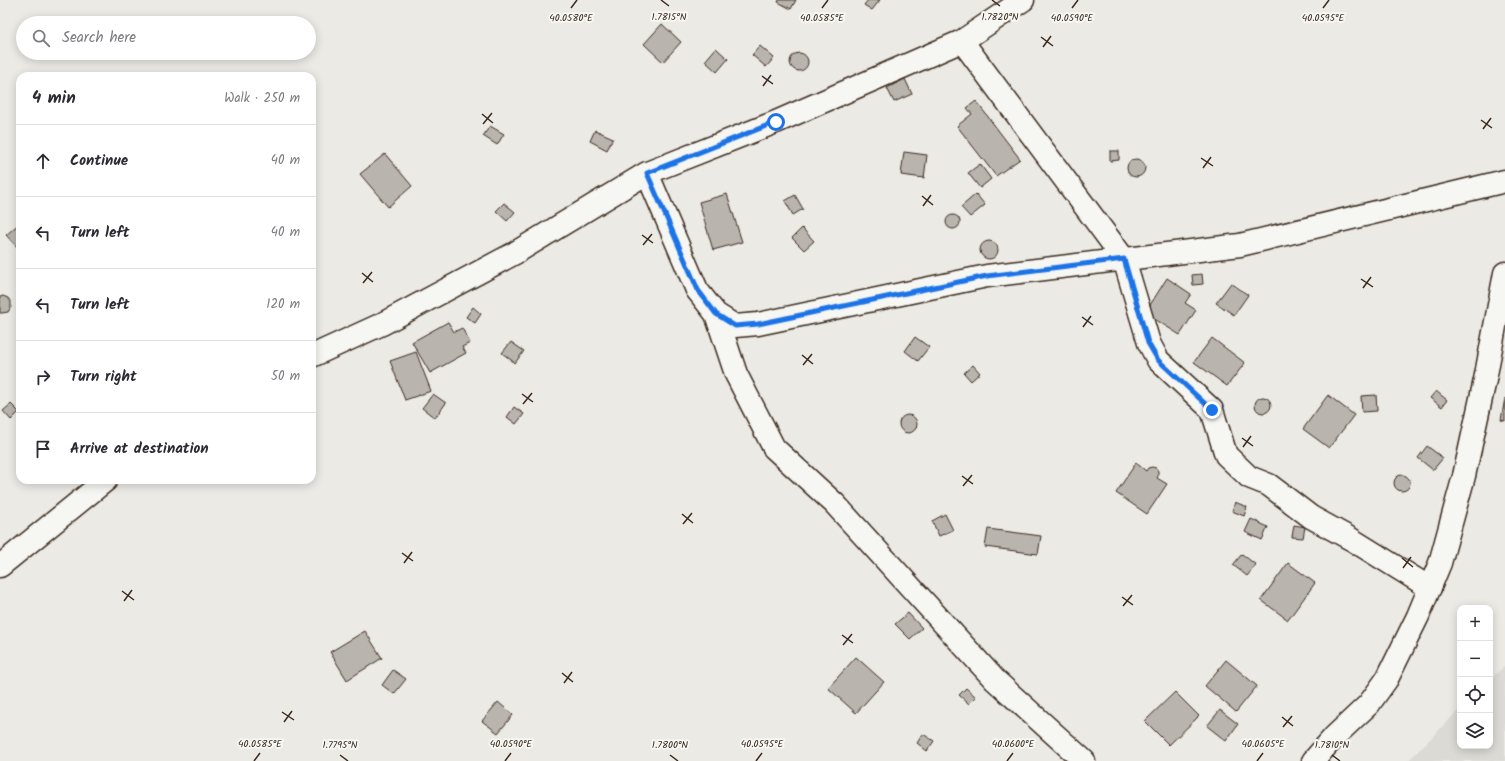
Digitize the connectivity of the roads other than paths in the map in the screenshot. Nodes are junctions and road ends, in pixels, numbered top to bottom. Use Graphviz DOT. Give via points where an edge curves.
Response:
graph roads {
  1 [pos="1023,0"];
  2 [pos="962,41"];
  3 [pos="647,173"];
  4 [pos="1505,182"];
  5 [pos="1124,259"];
  6 [pos="1505,273"];
  7 [pos="716,314"];
  8 [pos="316,354"];
  9 [pos="101,484"];
  10 [pos="0,566"];
  11 [pos="1430,588"];
  12 [pos="1084,761"];
  13 [pos="1313,761"];
  1 -- 2 [label="street"];
  2 -- 3 [label="street" via="776,122"];
  2 -- 5 [label="street"];
  3 -- 7 [label="street" via="698,290"];
  3 -- 8 [label="street" via="515,253 382,324"];
  4 -- 5 [label="street" via="1240,245"];
  5 -- 7 [label="street" via="987,276 758,324 735,326"];
  5 -- 11 [label="street" via="1148,343 1158,360 1212,410 1226,455 1249,477 1269,485 1310,518 1351,539"];
  6 -- 11 [label="street" via="1464,476 1452,526"];
  7 -- 12 [label="street" via="736,374 774,448 835,504 995,680"];
  9 -- 10 [label="street"];
  11 -- 13 [label="street" via="1405,646 1387,679 1369,704"];
}
